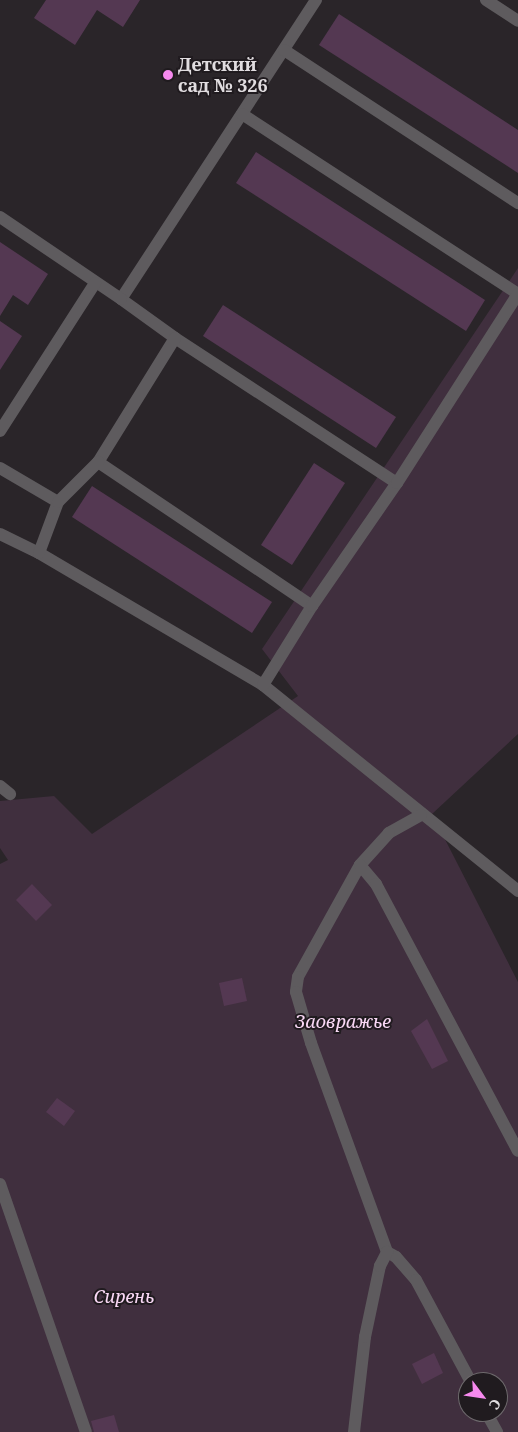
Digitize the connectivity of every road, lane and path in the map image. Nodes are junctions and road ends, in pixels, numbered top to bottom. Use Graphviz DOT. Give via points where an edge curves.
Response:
graph roads {
  1 [pos="316,0"];
  2 [pos="486,0"];
  3 [pos="518,21"];
  4 [pos="284,50"];
  5 [pos="242,114"];
  6 [pos="518,203"];
  7 [pos="0,217"];
  8 [pos="95,283"];
  9 [pos="518,294"];
  10 [pos="121,299"];
  11 [pos="175,338"];
  12 [pos="0,431"];
  13 [pos="98,462"];
  14 [pos="0,468"];
  15 [pos="397,483"];
  16 [pos="58,502"];
  17 [pos="0,534"];
  18 [pos="39,553"];
  19 [pos="312,606"];
  20 [pos="263,685"];
  21 [pos="0,786"];
  22 [pos="10,794"];
  23 [pos="421,815"];
  24 [pos="360,865"];
  25 [pos="518,891"];
  26 [pos="518,1151"];
  27 [pos="0,1184"];
  28 [pos="387,1252"];
  29 [pos="466,1372"];
  30 [pos="86,1432"];
  31 [pos="354,1432"];
  1 -- 4 [label="street"];
  2 -- 3 [label="street"];
  4 -- 5 [label="street"];
  4 -- 6 [label="street"];
  5 -- 9 [label="street"];
  5 -- 10 [label="street"];
  7 -- 8 [label="street"];
  8 -- 10 [label="street"];
  8 -- 12 [label="street"];
  9 -- 15 [label="street"];
  10 -- 11 [label="street"];
  11 -- 13 [label="street"];
  11 -- 15 [label="street"];
  13 -- 16 [label="street"];
  13 -- 19 [label="street"];
  14 -- 16 [label="street"];
  15 -- 19 [label="street"];
  16 -- 18 [label="street"];
  17 -- 18 [label="street"];
  18 -- 20 [label="street"];
  19 -- 20 [label="street"];
  20 -- 23 [label="street" via="316,725"];
  21 -- 22 [label="street"];
  23 -- 24 [label="street" via="389,833"];
  23 -- 25 [label="street"];
  24 -- 26 [label="street" via="376,884"];
  24 -- 28 [label="street" via="298,977 296,992 311,1043"];
  27 -- 30 [label="street"];
  28 -- 29 [label="street" via="396,1257 416,1280"];
  28 -- 31 [label="street" via="380,1266 365,1337"];
}
